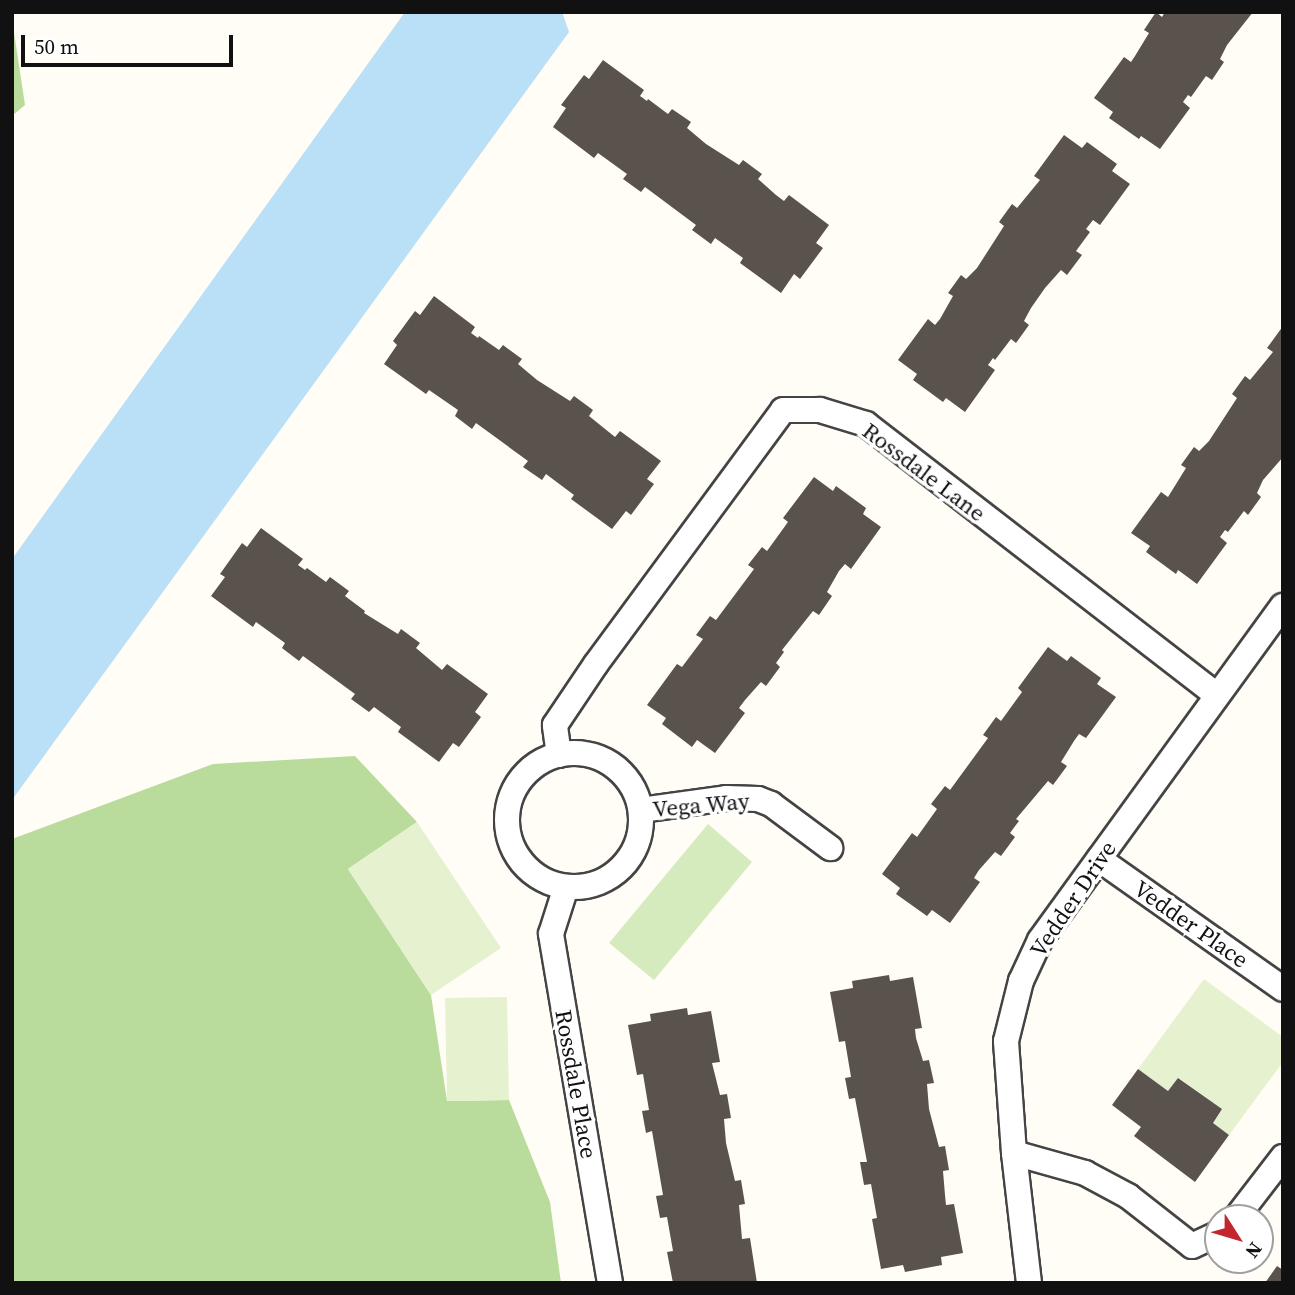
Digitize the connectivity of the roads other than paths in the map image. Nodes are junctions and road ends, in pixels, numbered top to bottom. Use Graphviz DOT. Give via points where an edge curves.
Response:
graph roads {
  1 [pos="1283,606"];
  2 [pos="1217,695"];
  3 [pos="559,755"];
  4 [pos="640,810"];
  5 [pos="830,848"];
  6 [pos="1100,859"];
  7 [pos="566,887"];
  8 [pos="1283,989"];
  9 [pos="1014,1153"];
  10 [pos="1283,1157"];
  11 [pos="1247,1204"];
  12 [pos="1204,1240"];
  13 [pos="610,1283"];
  14 [pos="1029,1283"];
  1 -- 2 [label="street, Vedder Drive"];
  2 -- 3 [label="street, Rossdale Lane" via="866,424 820,410 783,410 555,725"];
  2 -- 6 [label="street, Vedder Drive"];
  3 -- 4 [label="street" via="592,756 621,771 634,789"];
  3 -- 7 [label="street" via="531,769 512,793 508,835 528,870 546,882"];
  4 -- 5 [label="street, Vega Way" via="726,798 758,799"];
  4 -- 7 [label="street" via="641,831 622,867 606,880"];
  6 -- 8 [label="street, Vedder Place"];
  6 -- 9 [label="street, Vedder Drive" via="1040,940 1021,981 1006,1041"];
  7 -- 13 [label="street, Rossdale Place" via="551,934"];
  9 -- 12 [label="street" via="1086,1173 1128,1196 1192,1246"];
  9 -- 14 [label="street, Vedder Drive"];
  10 -- 11 [label="street"];
}
